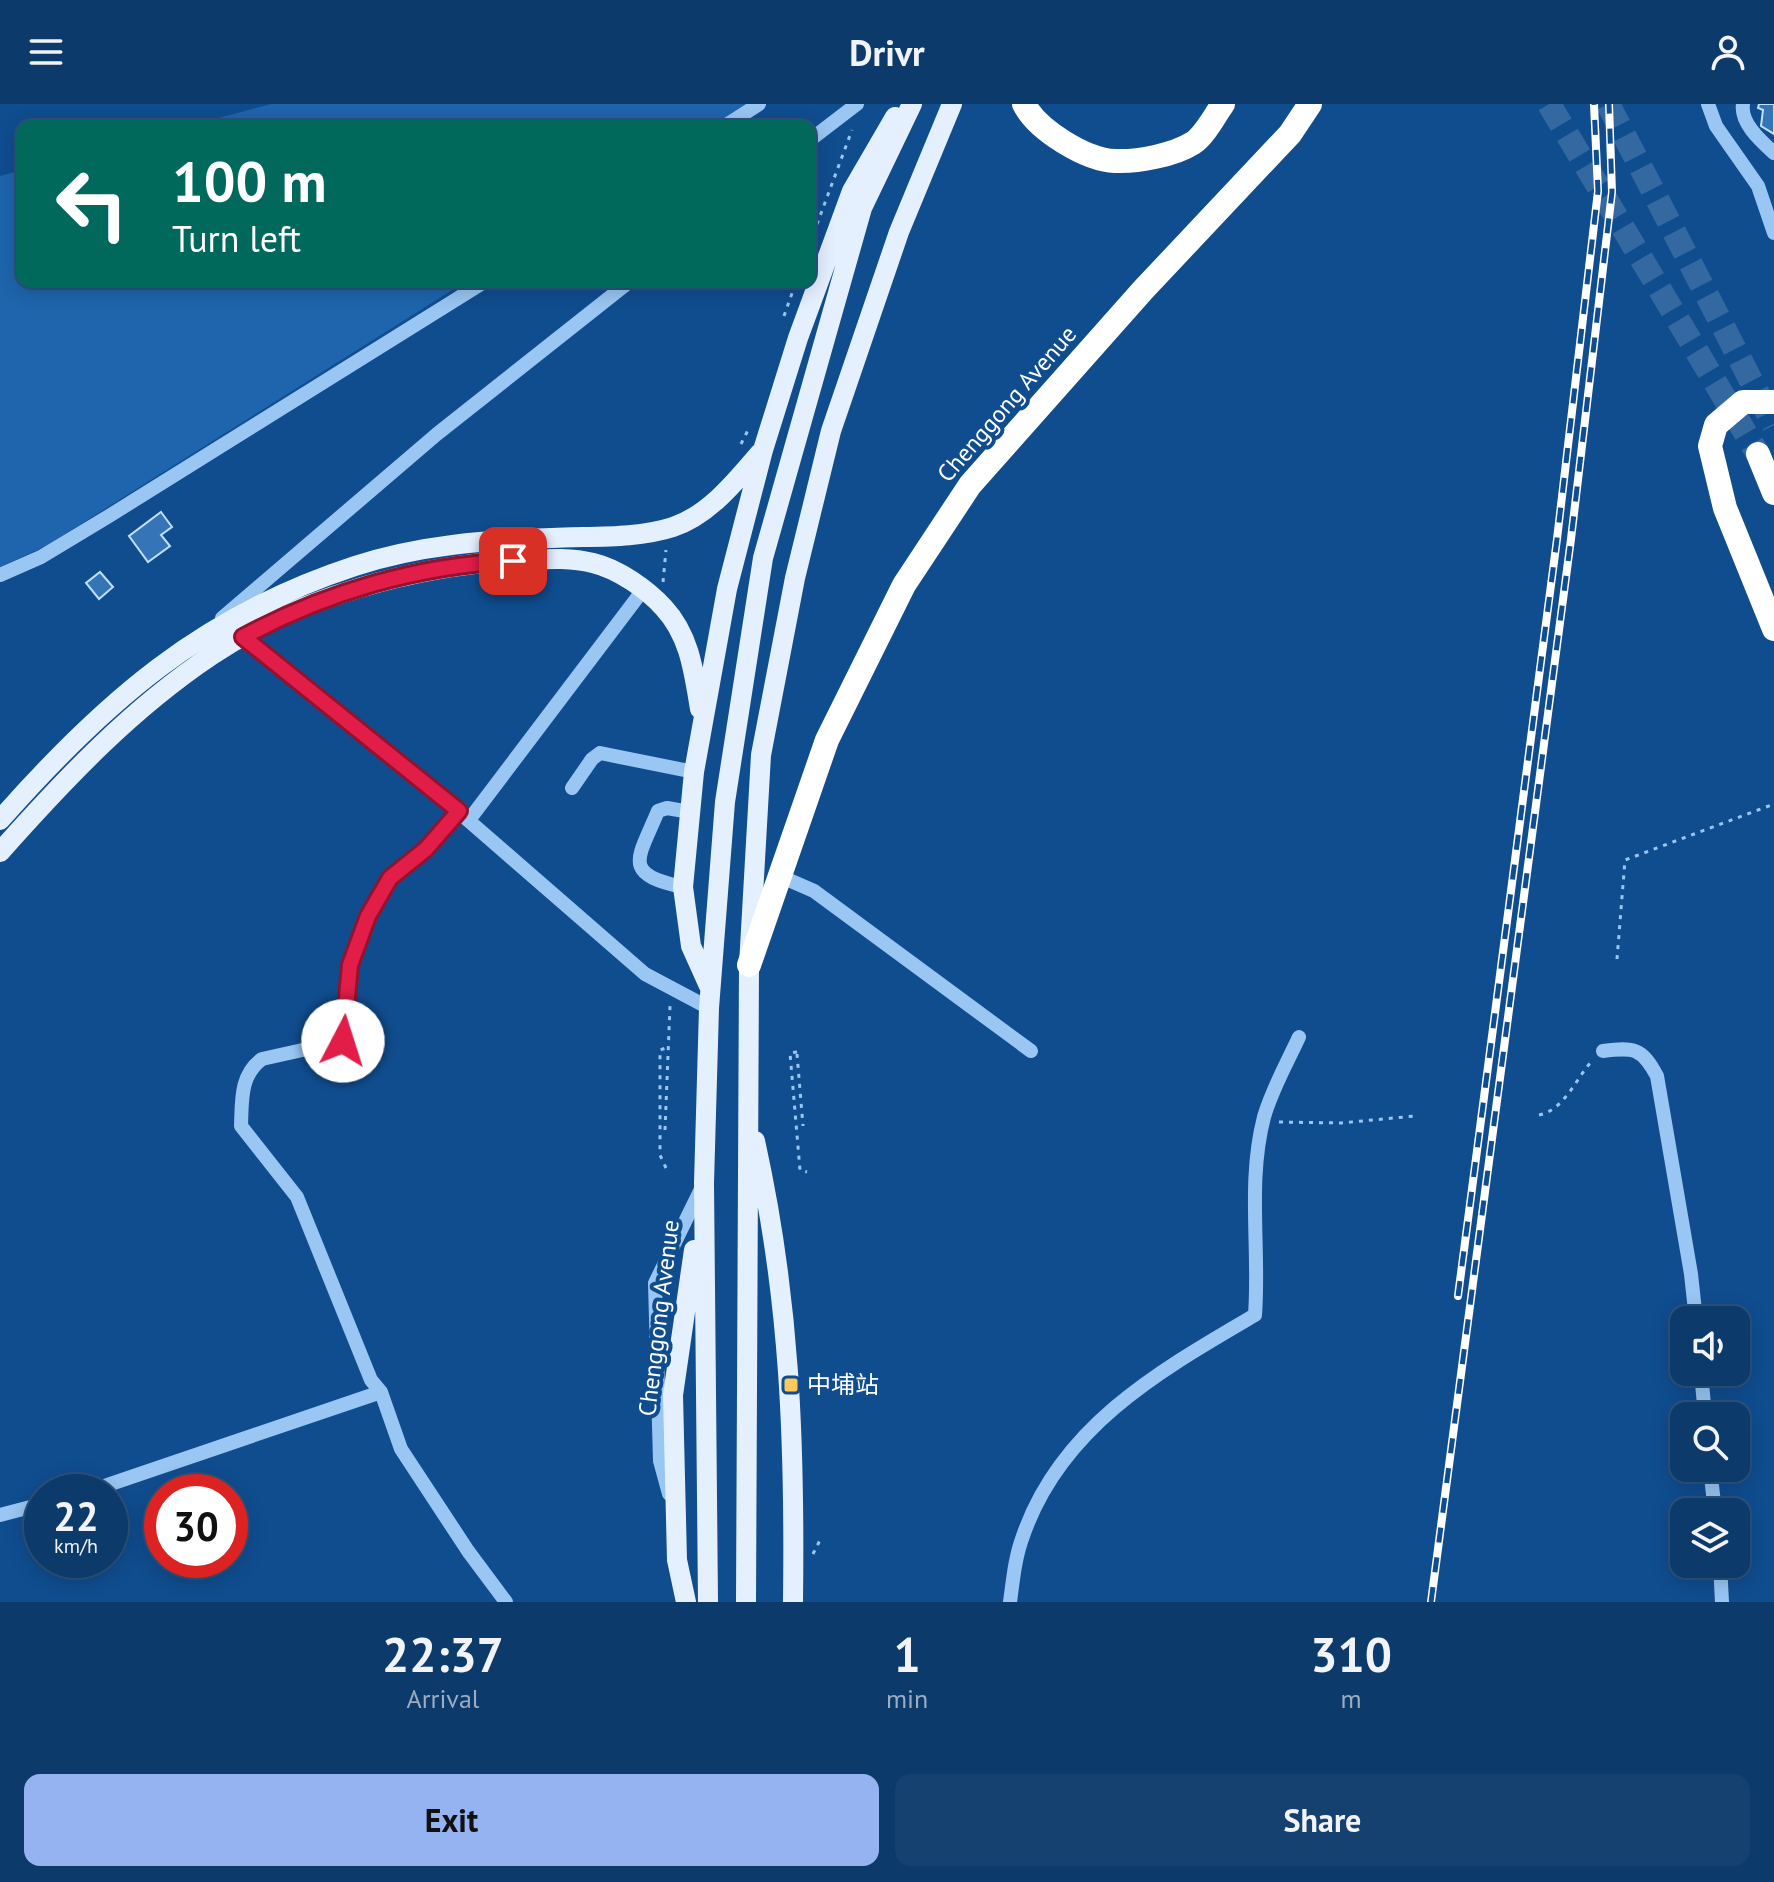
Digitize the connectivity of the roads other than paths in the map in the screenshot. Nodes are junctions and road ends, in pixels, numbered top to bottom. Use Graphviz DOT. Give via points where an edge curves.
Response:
graph roads {
  1 [pos="759,104"];
  2 [pos="857,104"];
  3 [pos="904,104"];
  4 [pos="912,104"];
  5 [pos="952,104"];
  6 [pos="1024,104"];
  7 [pos="1223,104"];
  8 [pos="1310,104"];
  9 [pos="1708,104"];
  10 [pos="1743,104"];
  11 [pos="734,120"];
  12 [pos="816,135"];
  13 [pos="1774,153"];
  14 [pos="1774,233"];
  15 [pos="474,288"];
  16 [pos="621,288"];
  17 [pos="1774,402"];
  18 [pos="763,450"];
  19 [pos="1758,454"];
  20 [pos="1774,493"];
  21 [pos="0,575"];
  22 [pos="653,588"];
  23 [pos="1774,629"];
  24 [pos="202,635"];
  25 [pos="243,637"];
  26 [pos="702,723"];
  27 [pos="694,772"];
  28 [pos="572,788"];
  29 [pos="690,812"];
  30 [pos="464,815"];
  31 [pos="0,820"];
  32 [pos="0,852"];
  33 [pos="782,877"];
  34 [pos="683,887"];
  35 [pos="749,965"];
  36 [pos="709,999"];
  37 [pos="1299,1037"];
  38 [pos="1031,1051"];
  39 [pos="1603,1051"];
  40 [pos="748,1106"];
  41 [pos="704,1183"];
  42 [pos="1694,1306"];
  43 [pos="381,1392"];
  44 [pos="128,1478"];
  45 [pos="24,1509"];
  46 [pos="0,1515"];
  47 [pos="676,1519"];
  48 [pos="1721,1578"];
  49 [pos="506,1602"];
  50 [pos="686,1602"];
  51 [pos="708,1602"];
  52 [pos="746,1602"];
  53 [pos="793,1602"];
  54 [pos="1010,1602"];
  55 [pos="1722,1602"];
  1 -- 11 [label="street"];
  2 -- 12 [label="street"];
  3 -- 18 [label="main road" via="852,191"];
  4 -- 36 [label="main road" via="862,208 763,558 725,802"];
  5 -- 35 [label="main road" via="899,232 831,431 795,578 761,755"];
  6 -- 7 [label="highway" via="1070,147 1114,162 1156,156 1194,142"];
  8 -- 33 [label="highway, Chenggong Avenue" via="1290,134 970,485 904,585 827,740"];
  9 -- 14 [label="street" via="1716,126 1758,186"];
  10 -- 13 [label="street" via="1756,136"];
  15 -- 21 [label="street" via="109,516"];
  16 -- 24 [label="street" via="437,434"];
  17 -- 23 [label="highway" via="1743,402 1716,425 1710,446 1725,508"];
  18 -- 24 [label="main road" via="722,497 675,526 431,547 343,571 265,601"];
  18 -- 26 [label="main road" via="727,589"];
  19 -- 20 [label="highway"];
  22 -- 25 [label="main road" via="595,563 560,558 435,568 362,586"];
  22 -- 26 [label="main road" via="689,647"];
  22 -- 30 [label="street"];
  24 -- 31 [label="main road" via="131,688 49,764"];
  25 -- 30 [label="street"];
  25 -- 32 [label="main road" via="145,704 65,779"];
  26 -- 27 [label="main road"];
  27 -- 28 [label="street" via="600,753"];
  27 -- 29 [label="main road"];
  29 -- 34 [label="main road"];
  29 -- 34 [label="street" via="658,811 639,859 652,881"];
  30 -- 36 [label="street" via="645,974"];
  30 -- 43 [label="street" via="390,878 368,916 350,965 343,1041 262,1059 249,1071 243,1087 241,1126 297,1197 371,1380"];
  33 -- 35 [label="highway, Chenggong Avenue"];
  33 -- 38 [label="street" via="814,891"];
  34 -- 36 [label="main road" via="691,946"];
  35 -- 40 [label="main road"];
  36 -- 41 [label="main road"];
  37 -- 54 [label="street" via="1263,1120 1254,1185 1255,1315 1150,1379 1089,1429 1032,1512 1021,1539"];
  39 -- 42 [label="street" via="1628,1048 1647,1056 1657,1076"];
  40 -- 52 [label="main road"];
  40 -- 53 [label="main road" via="773,1222 789,1357"];
  41 -- 47 [label="main road, Chenggong Avenue" via="673,1395"];
  41 -- 47 [label="street" via="655,1283 660,1461"];
  41 -- 51 [label="main road"];
  43 -- 44 [label="street"];
  43 -- 49 [label="street" via="401,1449"];
  45 -- 46 [label="street"];
  47 -- 50 [label="main road, Chenggong Avenue"];
  48 -- 55 [label="street"];
}
